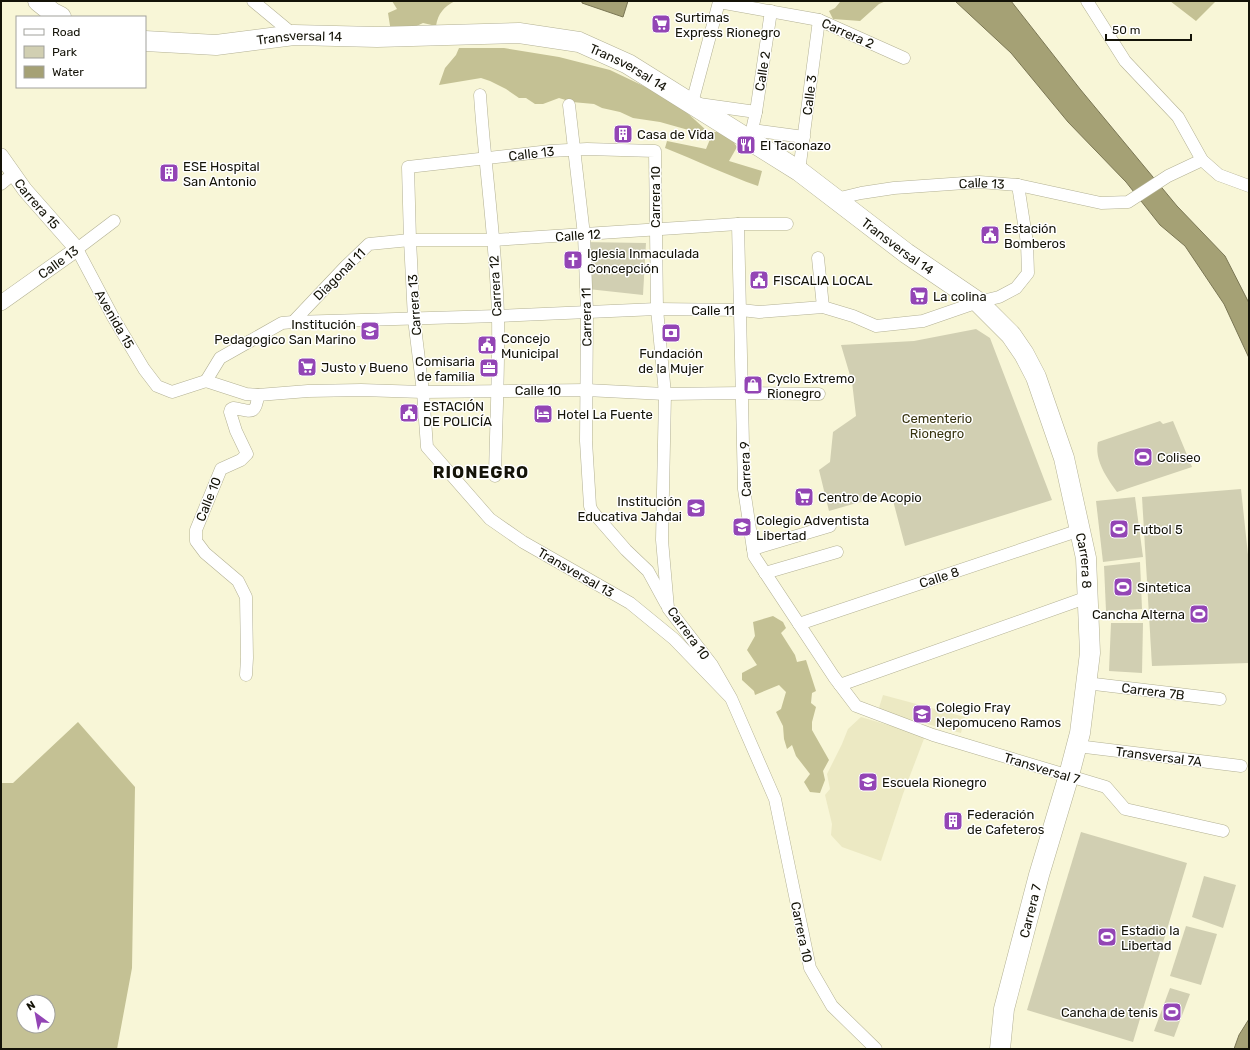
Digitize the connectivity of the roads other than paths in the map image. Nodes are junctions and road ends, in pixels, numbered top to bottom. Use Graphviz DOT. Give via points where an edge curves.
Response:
graph roads {
  1 [pos="38,1"];
  2 [pos="253,1"];
  3 [pos="1087,1"];
  4 [pos="719,2"];
  5 [pos="771,11"];
  6 [pos="58,16"];
  7 [pos="819,20"];
  8 [pos="294,35"];
  9 [pos="146,41"];
  10 [pos="904,58"];
  11 [pos="480,95"];
  12 [pos="692,103"];
  13 [pos="569,105"];
  14 [pos="756,112"];
  15 [pos="804,137"];
  16 [pos="574,150"];
  17 [pos="655,151"];
  18 [pos="1,156"];
  19 [pos="485,158"];
  20 [pos="1202,160"];
  21 [pos="408,167"];
  22 [pos="800,171"];
  23 [pos="13,174"];
  24 [pos="1,184"];
  25 [pos="1018,185"];
  26 [pos="1249,186"];
  27 [pos="836,199"];
  28 [pos="114,221"];
  29 [pos="738,224"];
  30 [pos="787,224"];
  31 [pos="655,229"];
  32 [pos="584,235"];
  33 [pos="410,240"];
  34 [pos="493,240"];
  35 [pos="369,244"];
  36 [pos="77,249"];
  37 [pos="818,258"];
  38 [pos="978,302"];
  39 [pos="1,303"];
  40 [pos="823,307"];
  41 [pos="657,309"];
  42 [pos="741,310"];
  43 [pos="587,312"];
  44 [pos="498,316"];
  45 [pos="414,319"];
  46 [pos="293,322"];
  47 [pos="1024,354"];
  48 [pos="206,381"];
  49 [pos="496,390"];
  50 [pos="586,390"];
  51 [pos="423,392"];
  52 [pos="743,393"];
  53 [pos="665,394"];
  54 [pos="819,394"];
  55 [pos="258,395"];
  56 [pos="427,442"];
  57 [pos="495,476"];
  58 [pos="830,526"];
  59 [pos="1080,530"];
  60 [pos="753,549"];
  61 [pos="837,552"];
  62 [pos="765,573"];
  63 [pos="1088,598"];
  64 [pos="668,608"];
  65 [pos="799,624"];
  66 [pos="246,675"];
  67 [pos="1086,683"];
  68 [pos="840,685"];
  69 [pos="731,698"];
  70 [pos="1220,698"];
  71 [pos="856,706"];
  72 [pos="1077,746"];
  73 [pos="1241,766"];
  74 [pos="1069,776"];
  75 [pos="1223,831"];
  76 [pos="876,1049"];
  77 [pos="1000,1049"];
  1 -- 6 [label="highway"];
  2 -- 8 [label="street"];
  3 -- 20 [label="street" via="1126,61 1178,117"];
  4 -- 5 [label="street, Carrera 2"];
  4 -- 12 [label="street"];
  5 -- 7 [label="street, Carrera 2"];
  5 -- 14 [label="street, Calle 2"];
  7 -- 10 [label="street, Carrera 2"];
  7 -- 15 [label="street, Calle 3"];
  8 -- 9 [label="highway, Transversal 14" via="216,45"];
  8 -- 12 [label="highway, Transversal 14" via="377,37 519,34 579,42 628,64"];
  11 -- 19 [label="street, Carrera 12"];
  12 -- 14 [label="street"];
  12 -- 22 [label="highway, Transversal 14"];
  13 -- 16 [label="street, Carrera 11"];
  14 -- 15 [label="street, Calle 2" via="752,130"];
  15 -- 22 [label="street, Calle 3"];
  16 -- 17 [label="street, Calle 13"];
  16 -- 19 [label="street, Calle 13"];
  16 -- 32 [label="street, Carrera 11"];
  17 -- 31 [label="street, Carrera 10"];
  18 -- 23 [label="street, Carrera 15"];
  19 -- 21 [label="street, Calle 13"];
  19 -- 34 [label="street, Carrera 12"];
  20 -- 25 [label="street, Calle 13" via="1168,176 1128,202 1101,203"];
  20 -- 26 [label="street" via="1219,175"];
  21 -- 33 [label="street, Carrera 13"];
  22 -- 27 [label="highway, Transversal 14"];
  23 -- 24 [label="street"];
  23 -- 36 [label="street, Carrera 15"];
  25 -- 27 [label="street, Calle 13" via="979,182 941,184 894,188"];
  25 -- 38 [label="street, Calle 11" via="1027,243 1028,272 1016,288 999,297"];
  27 -- 38 [label="highway, Transversal 14" via="906,253"];
  28 -- 36 [label="street, Calle 13"];
  29 -- 30 [label="street, Calle 12"];
  29 -- 31 [label="street, Calle 12"];
  29 -- 42 [label="street, Carrera 9"];
  31 -- 32 [label="street, Calle 12"];
  31 -- 41 [label="street, Carrera 10"];
  32 -- 34 [label="street, Calle 12"];
  32 -- 43 [label="street, Carrera 11"];
  33 -- 34 [label="street, Calle 12"];
  33 -- 35 [label="street, Calle 12"];
  33 -- 45 [label="street, Carrera 13"];
  34 -- 44 [label="street, Carrera 12"];
  35 -- 46 [label="street, Diagonal 11" via="344,266"];
  36 -- 39 [label="street, Calle 13"];
  36 -- 48 [label="street, Avenida 15" via="113,317 157,386 172,392"];
  37 -- 40 [label="street"];
  38 -- 40 [label="street, Calle 11" via="923,321 876,326"];
  38 -- 47 [label="highway, Transversal 14" via="1011,335"];
  40 -- 42 [label="street, Calle 11" via="759,312"];
  41 -- 42 [label="street, Calle 11"];
  41 -- 43 [label="street, Calle 11"];
  41 -- 53 [label="street, Carrera 10"];
  42 -- 52 [label="street, Carrera 9"];
  43 -- 44 [label="street, Calle 11"];
  43 -- 50 [label="street, Carrera 11"];
  44 -- 45 [label="street, Calle 11"];
  44 -- 49 [label="street, Carrera 12"];
  45 -- 46 [label="street, Calle 11"];
  45 -- 51 [label="street, Carrera 13"];
  46 -- 48 [label="street, Calle 11" via="282,323 220,358"];
  47 -- 59 [label="highway, Carrera 8" via="1036,377 1064,458"];
  48 -- 55 [label="street, Calle 10" via="246,394"];
  49 -- 50 [label="street, Calle 10"];
  49 -- 51 [label="street, Calle 10"];
  49 -- 57 [label="street, Carrera 12"];
  50 -- 53 [label="street, Calle 10"];
  50 -- 64 [label="street, Carrera 11" via="590,506 626,550 648,572"];
  51 -- 55 [label="street, Calle 10" via="308,390"];
  51 -- 56 [label="street, Carrera 13"];
  52 -- 53 [label="street, Calle 10"];
  52 -- 54 [label="street, Calle 10"];
  52 -- 60 [label="street, Carrera 9" via="744,489"];
  53 -- 64 [label="street, Carrera 10" via="662,540"];
  55 -- 66 [label="street, Calle 10" via="254,410 231,409 236,431 247,454 241,460 221,469 196,530 196,541 200,547 238,581 246,596"];
  56 -- 69 [label="street, Transversal 13" via="431,453 490,519 523,542 630,603 674,639"];
  58 -- 60 [label="street"];
  59 -- 63 [label="highway, Carrera 8" via="1086,558"];
  59 -- 65 [label="street, Calle 8"];
  60 -- 62 [label="street, Carrera 9" via="754,556"];
  61 -- 62 [label="street"];
  62 -- 65 [label="street, Carrera 9"];
  63 -- 67 [label="highway, Carrera 8" via="1090,654"];
  63 -- 68 [label="street"];
  64 -- 69 [label="street, Carrera 10" via="712,664"];
  65 -- 68 [label="street, Carrera 9"];
  67 -- 70 [label="street, Carrera 7B"];
  67 -- 72 [label="highway, Carrera 8"];
  68 -- 71 [label="street, Carrera 9"];
  69 -- 76 [label="street, Carrera 10" via="775,799 810,968 832,1006"];
  71 -- 74 [label="street, Transversal 7" via="933,735"];
  72 -- 73 [label="street, Transversal 7A"];
  72 -- 74 [label="highway, Carrera 8"];
  74 -- 75 [label="street, Transversal 7" via="1106,787 1125,809"];
  74 -- 77 [label="highway, Carrera 7" via="1039,875 1004,1009"];
}
